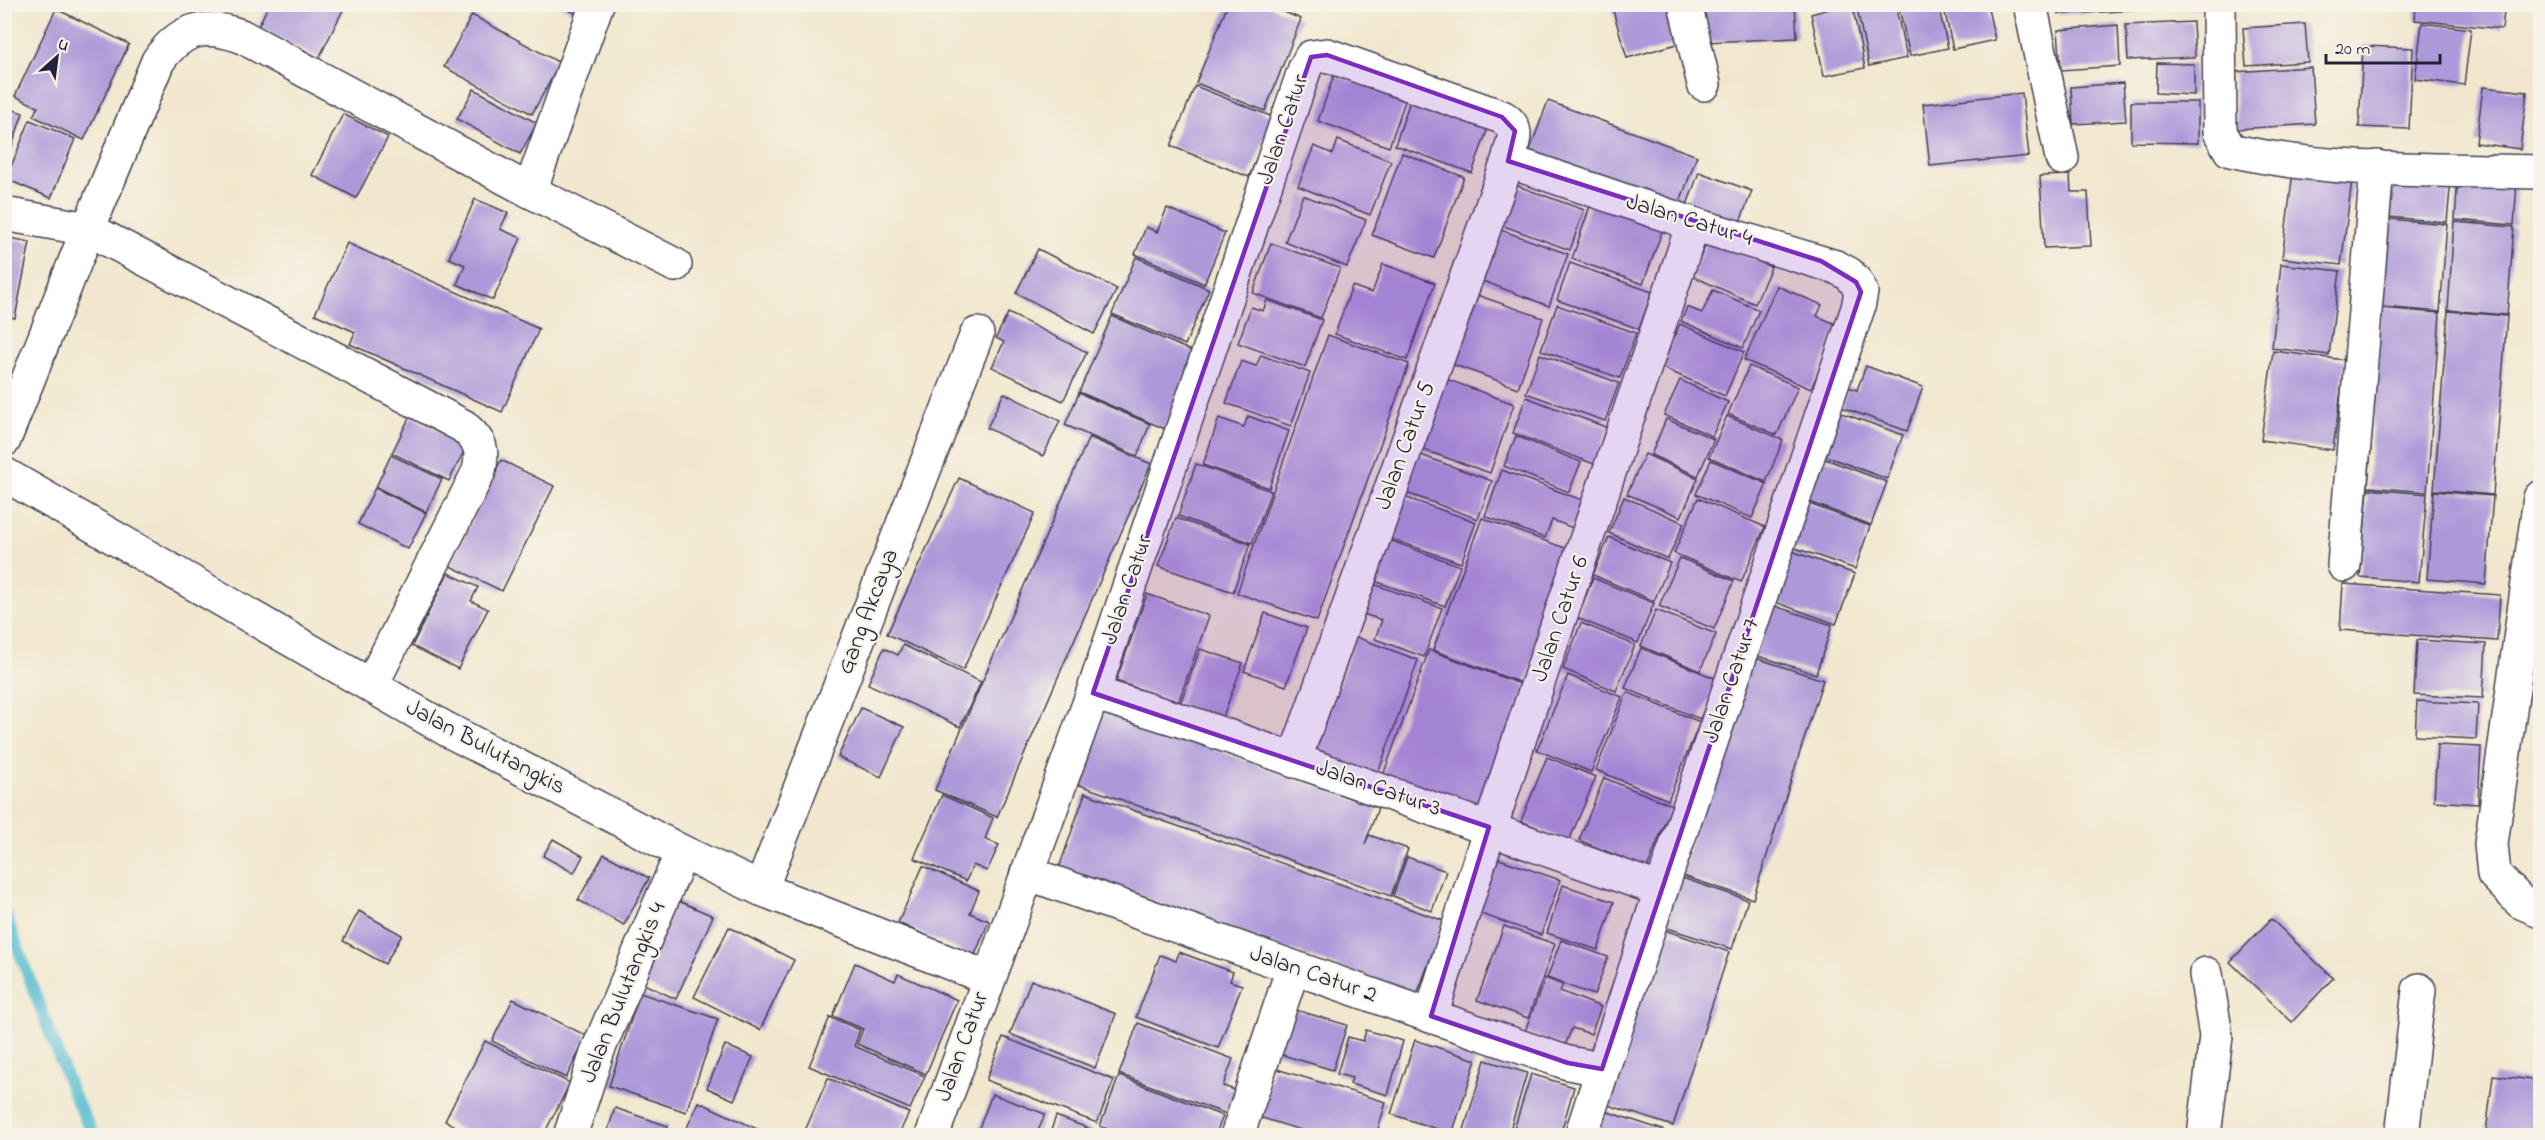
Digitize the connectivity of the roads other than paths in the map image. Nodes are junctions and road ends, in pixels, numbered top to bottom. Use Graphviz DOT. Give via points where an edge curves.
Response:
graph roads {
  1 [pos="597,4"];
  2 [pos="1685,4"];
  3 [pos="2030,4"];
  4 [pos="2219,4"];
  5 [pos="1327,55"];
  6 [pos="1704,84"];
  7 [pos="1511,146"];
  8 [pos="2062,158"];
  9 [pos="2377,167"];
  10 [pos="2541,172"];
  11 [pos="530,191"];
  12 [pos="4,214"];
  13 [pos="1693,224"];
  14 [pos="88,230"];
  15 [pos="675,265"];
  16 [pos="1861,292"];
  17 [pos="977,334"];
  18 [pos="4,440"];
  19 [pos="4,474"];
  20 [pos="2540,507"];
  21 [pos="2344,565"];
  22 [pos="371,686"];
  23 [pos="1093,693"];
  24 [pos="1294,760"];
  25 [pos="1489,827"];
  26 [pos="682,852"];
  27 [pos="1027,873"];
  28 [pos="761,889"];
  29 [pos="1661,890"];
  30 [pos="2541,910"];
  31 [pos="1293,968"];
  32 [pos="2206,974"];
  33 [pos="988,978"];
  34 [pos="2419,990"];
  35 [pos="1431,1016"];
  36 [pos="1602,1069"];
  37 [pos="570,1136"];
  38 [pos="932,1136"];
  39 [pos="1237,1136"];
  40 [pos="1581,1136"];
  41 [pos="2204,1136"];
  42 [pos="2402,1136"];
  1 -- 11 [label="street"];
  2 -- 6 [label="street"];
  3 -- 8 [label="street"];
  4 -- 9 [label="street" via="2220,132 2230,150 2282,160"];
  5 -- 7 [label="street, Jalan Catur 4" via="1502,117 1514,126"];
  5 -- 23 [label="street, Jalan Catur" via="1311,57 1305,68"];
  7 -- 13 [label="street, Jalan Catur 4"];
  7 -- 24 [label="street, Jalan Catur 5"];
  9 -- 10 [label="street"];
  9 -- 21 [label="street"];
  11 -- 14 [label="street" via="241,36 201,28 168,46 158,61"];
  11 -- 15 [label="street"];
  12 -- 14 [label="street"];
  13 -- 16 [label="street, Jalan Catur 4" via="1836,267 1849,274"];
  13 -- 25 [label="street, Jalan Catur 6"];
  14 -- 18 [label="street"];
  14 -- 22 [label="street" via="463,426 478,439 482,456 479,471"];
  16 -- 29 [label="street, Jalan Catur 7"];
  17 -- 28 [label="street, Gang Akcaya"];
  19 -- 22 [label="street, Jalan Bulutangkis"];
  20 -- 30 [label="street" via="2491,844 2494,874 2521,902"];
  22 -- 26 [label="street, Jalan Bulutangkis"];
  23 -- 24 [label="street, Jalan Catur 3"];
  23 -- 27 [label="street, Jalan Catur"];
  24 -- 25 [label="street, Jalan Catur 3"];
  25 -- 29 [label="street, Jalan Catur 3"];
  25 -- 35 [label="street, Jalan Catur 6"];
  26 -- 28 [label="street, Jalan Bulutangkis"];
  26 -- 37 [label="street, Jalan Bulutangkis 4" via="598,1050"];
  27 -- 31 [label="street, Jalan Catur 2"];
  27 -- 33 [label="street, Jalan Catur"];
  28 -- 33 [label="street, Jalan Bulutangkis"];
  29 -- 36 [label="street, Jalan Catur 7"];
  31 -- 35 [label="street, Jalan Catur 2"];
  31 -- 39 [label="street"];
  32 -- 41 [label="street" via="2216,1036"];
  33 -- 38 [label="street, Jalan Catur"];
  34 -- 42 [label="street"];
  35 -- 36 [label="street, Jalan Catur 2" via="1569,1063"];
  36 -- 40 [label="street, Jalan Catur 7"];
}
